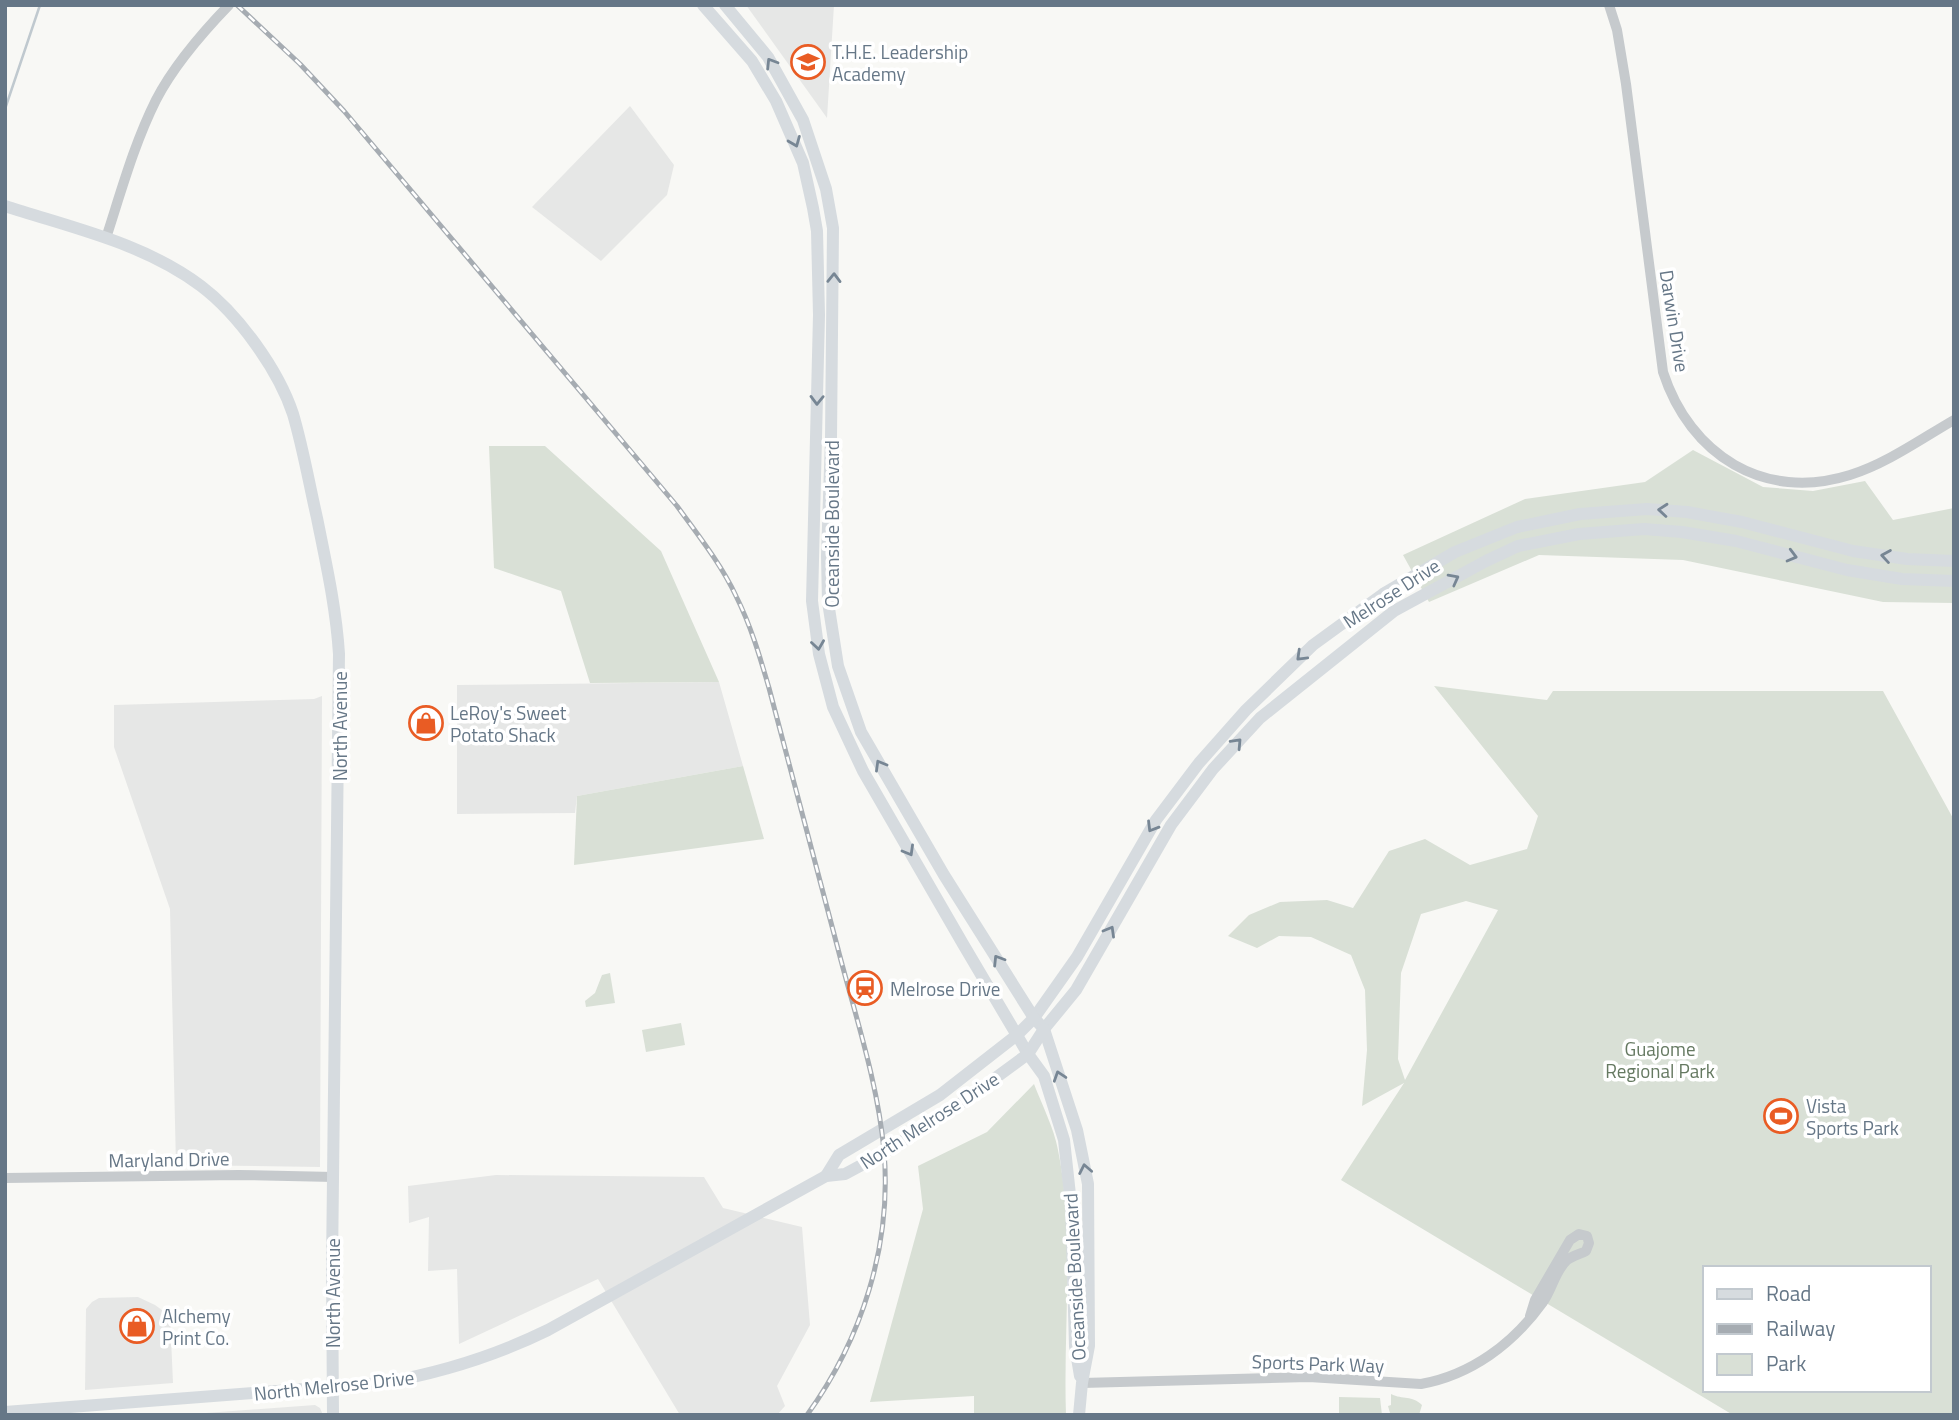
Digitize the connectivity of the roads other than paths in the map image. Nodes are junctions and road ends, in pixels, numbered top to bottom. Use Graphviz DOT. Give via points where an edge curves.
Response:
graph roads {
  1 [pos="229,5"];
  2 [pos="703,5"];
  3 [pos="725,5"];
  4 [pos="1609,5"];
  5 [pos="805,174"];
  6 [pos="5,206"];
  7 [pos="833,233"];
  8 [pos="106,238"];
  9 [pos="1954,420"];
  10 [pos="1954,561"];
  11 [pos="1954,581"];
  12 [pos="889,816"];
  13 [pos="944,875"];
  14 [pos="1034,1018"];
  15 [pos="1044,1029"];
  16 [pos="1017,1035"];
  17 [pos="1028,1054"];
  18 [pos="826,1176"];
  19 [pos="334,1177"];
  20 [pos="5,1178"];
  21 [pos="1530,1316"];
  22 [pos="1082,1383"];
  23 [pos="332,1387"];
  24 [pos="5,1412"];
  25 [pos="333,1415"];
  26 [pos="1079,1415"];
  1 -- 8 [label="street" via="157,98"];
  2 -- 5 [label="main road, Oceanside Boulevard, one-way" via="752,61 786,122"];
  7 -- 3 [label="main road, Oceanside Boulevard, one-way" via="826,189 803,120 768,57"];
  4 -- 9 [label="street, Darwin Drive" via="1626,84 1662,372 1689,426 1708,447 1735,465 1767,478 1797,483 1828,480 1870,467"];
  5 -- 7 [label="main road" via="817,187 826,228"];
  5 -- 12 [label="main road, Oceanside Boulevard, one-way" via="817,231 819,315 812,601 833,707"];
  6 -- 8 [label="main road, North Avenue"];
  13 -- 7 [label="main road, Oceanside Boulevard, one-way" via="861,732 838,666 828,602 827,556"];
  8 -- 19 [label="main road, North Avenue" via="163,262 201,286 230,313 274,374 302,446 336,608 339,654"];
  10 -- 14 [label="main road, Melrose Drive, one-way" via="1853,551 1742,522 1647,509 1580,514 1517,527 1455,552 1383,594 1312,645 1199,763 1156,820 1077,957"];
  15 -- 11 [label="main road, Melrose Drive, one-way" via="1076,990 1171,825 1213,769 1260,718 1394,611 1486,561 1518,546 1579,534 1644,529 1736,541 1847,570"];
  12 -- 13 [label="main road" via="903,818"];
  12 -- 16 [label="main road, Oceanside Boulevard, one-way"];
  14 -- 13 [label="main road, Oceanside Boulevard, one-way"];
  14 -- 15 [label="main road, Oceanside Boulevard"];
  14 -- 16 [label="main road, Melrose Drive"];
  15 -- 17 [label="main road, Melrose Drive"];
  22 -- 15 [label="main road, Oceanside Boulevard, one-way" via="1089,1346 1088,1184 1077,1130"];
  16 -- 17 [label="main road, Oceanside Boulevard"];
  16 -- 18 [label="main road, North Melrose Drive" via="940,1095 839,1155"];
  17 -- 18 [label="main road, North Melrose Drive" via="884,1153 845,1174"];
  17 -- 22 [label="main road, Oceanside Boulevard" via="1044,1076 1064,1140 1072,1204 1075,1346"];
  18 -- 23 [label="main road, North Melrose Drive" via="512,1347 428,1376"];
  19 -- 20 [label="street, Maryland Drive"];
  19 -- 23 [label="main road, North Avenue"];
  21 -- 21 [label="street, Sports Park Way" via="1568,1259 1586,1251 1587,1236 1579,1234 1570,1240"];
  21 -- 22 [label="street, Sports Park Way" via="1491,1355 1463,1371 1421,1384 1309,1377"];
  22 -- 26 [label="main road"];
  23 -- 24 [label="main road, North Melrose Drive"];
  23 -- 25 [label="main road, North Avenue"];
}
